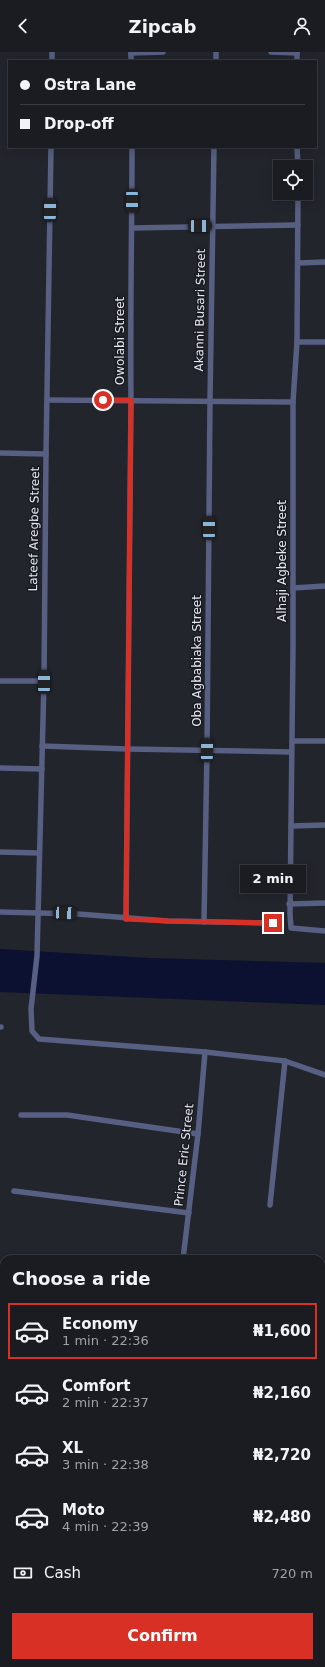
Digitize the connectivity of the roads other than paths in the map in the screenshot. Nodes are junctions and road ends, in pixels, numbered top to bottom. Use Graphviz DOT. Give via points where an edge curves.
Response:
graph roads {
  1 [pos="131,52"];
  2 [pos="163,52"];
  3 [pos="271,52"];
  4 [pos="297,52"];
  5 [pos="51,148"];
  6 [pos="132,148"];
  7 [pos="214,148"];
  8 [pos="298,148"];
  9 [pos="298,160"];
  10 [pos="298,200"];
  11 [pos="298,225"];
  12 [pos="213,226"];
  13 [pos="132,228"];
  14 [pos="298,262"];
  15 [pos="325,262"];
  16 [pos="297,342"];
  17 [pos="325,342"];
  18 [pos="48,400"];
  19 [pos="131,400"];
  20 [pos="210,400"];
  21 [pos="293,402"];
  22 [pos="0,453"];
  23 [pos="46,454"];
  24 [pos="325,586"];
  25 [pos="293,588"];
  26 [pos="0,681"];
  27 [pos="44,682"];
  28 [pos="292,741"];
  29 [pos="325,741"];
  30 [pos="42,746"];
  31 [pos="128,750"];
  32 [pos="207,750"];
  33 [pos="291,752"];
  34 [pos="0,768"];
  35 [pos="42,769"];
  36 [pos="325,825"];
  37 [pos="291,826"];
  38 [pos="0,852"];
  39 [pos="39,853"];
  40 [pos="325,903"];
  41 [pos="290,904"];
  42 [pos="0,912"];
  43 [pos="38,912"];
  44 [pos="126,919"];
  45 [pos="204,922"];
  46 [pos="273,923"];
  47 [pos="325,931"];
  48 [pos="205,1052"];
  49 [pos="285,1061"];
  50 [pos="325,1075"];
  51 [pos="21,1115"];
  52 [pos="198,1134"];
  53 [pos="14,1191"];
  54 [pos="270,1205"];
  55 [pos="189,1213"];
  56 [pos="184,1255"];
  1 -- 2 [label="street"];
  3 -- 4 [label="street"];
  5 -- 18 [label="street, Lateef Aregbe Street"];
  6 -- 13 [label="street, Owolabi Street"];
  7 -- 12 [label="street, Akanni Busari Street"];
  8 -- 9 [label="street"];
  10 -- 11 [label="street, Alhaji Agbeke Street"];
  11 -- 12 [label="street"];
  11 -- 14 [label="street, Alhaji Agbeke Street"];
  12 -- 13 [label="street"];
  12 -- 20 [label="street, Akanni Busari Street"];
  13 -- 19 [label="street, Owolabi Street"];
  14 -- 15 [label="street"];
  14 -- 16 [label="street, Alhaji Agbeke Street"];
  16 -- 17 [label="street"];
  16 -- 21 [label="street, Alhaji Agbeke Street"];
  18 -- 19 [label="street"];
  18 -- 23 [label="street, Lateef Aregbe Street"];
  19 -- 20 [label="street"];
  19 -- 31 [label="street, Owolabi Street"];
  20 -- 21 [label="street"];
  20 -- 32 [label="street, Oba Agbabiaka Street"];
  21 -- 25 [label="street, Alhaji Agbeke Street"];
  22 -- 23 [label="street"];
  23 -- 27 [label="street, Lateef Aregbe Street"];
  24 -- 25 [label="street"];
  25 -- 28 [label="street, Alhaji Agbeke Street"];
  26 -- 27 [label="street"];
  27 -- 30 [label="street, Lateef Aregbe Street"];
  28 -- 29 [label="street"];
  28 -- 33 [label="street, Alhaji Agbeke Street"];
  30 -- 31 [label="street"];
  30 -- 35 [label="street, Lateef Aregbe Street"];
  31 -- 32 [label="street"];
  31 -- 44 [label="street, Owolabi Street"];
  32 -- 33 [label="street"];
  32 -- 45 [label="street, Oba Agbabiaka Street"];
  33 -- 37 [label="street, Alhaji Agbeke Street"];
  34 -- 35 [label="street"];
  35 -- 39 [label="street, Lateef Aregbe Street"];
  36 -- 37 [label="street"];
  37 -- 41 [label="street, Alhaji Agbeke Street"];
  38 -- 39 [label="street"];
  39 -- 43 [label="street, Lateef Aregbe Street"];
  40 -- 41 [label="street"];
  41 -- 47 [label="street, Alhaji Agbeke Street" via="291,928"];
  42 -- 43 [label="street"];
  43 -- 44 [label="street"];
  43 -- 48 [label="street, Lateef Aregbe Street" via="37,956 31,1010 32,1031 40,1038"];
  44 -- 45 [label="street"];
  45 -- 46 [label="street"];
  48 -- 49 [label="street, Lateef Aregbe Street"];
  48 -- 52 [label="street, Prince Eric Street"];
  49 -- 50 [label="street, Lateef Aregbe Street"];
  49 -- 54 [label="street"];
  51 -- 52 [label="street" via="67,1115"];
  52 -- 55 [label="street, Prince Eric Street"];
  53 -- 55 [label="street"];
  55 -- 56 [label="street, Prince Eric Street"];
}
